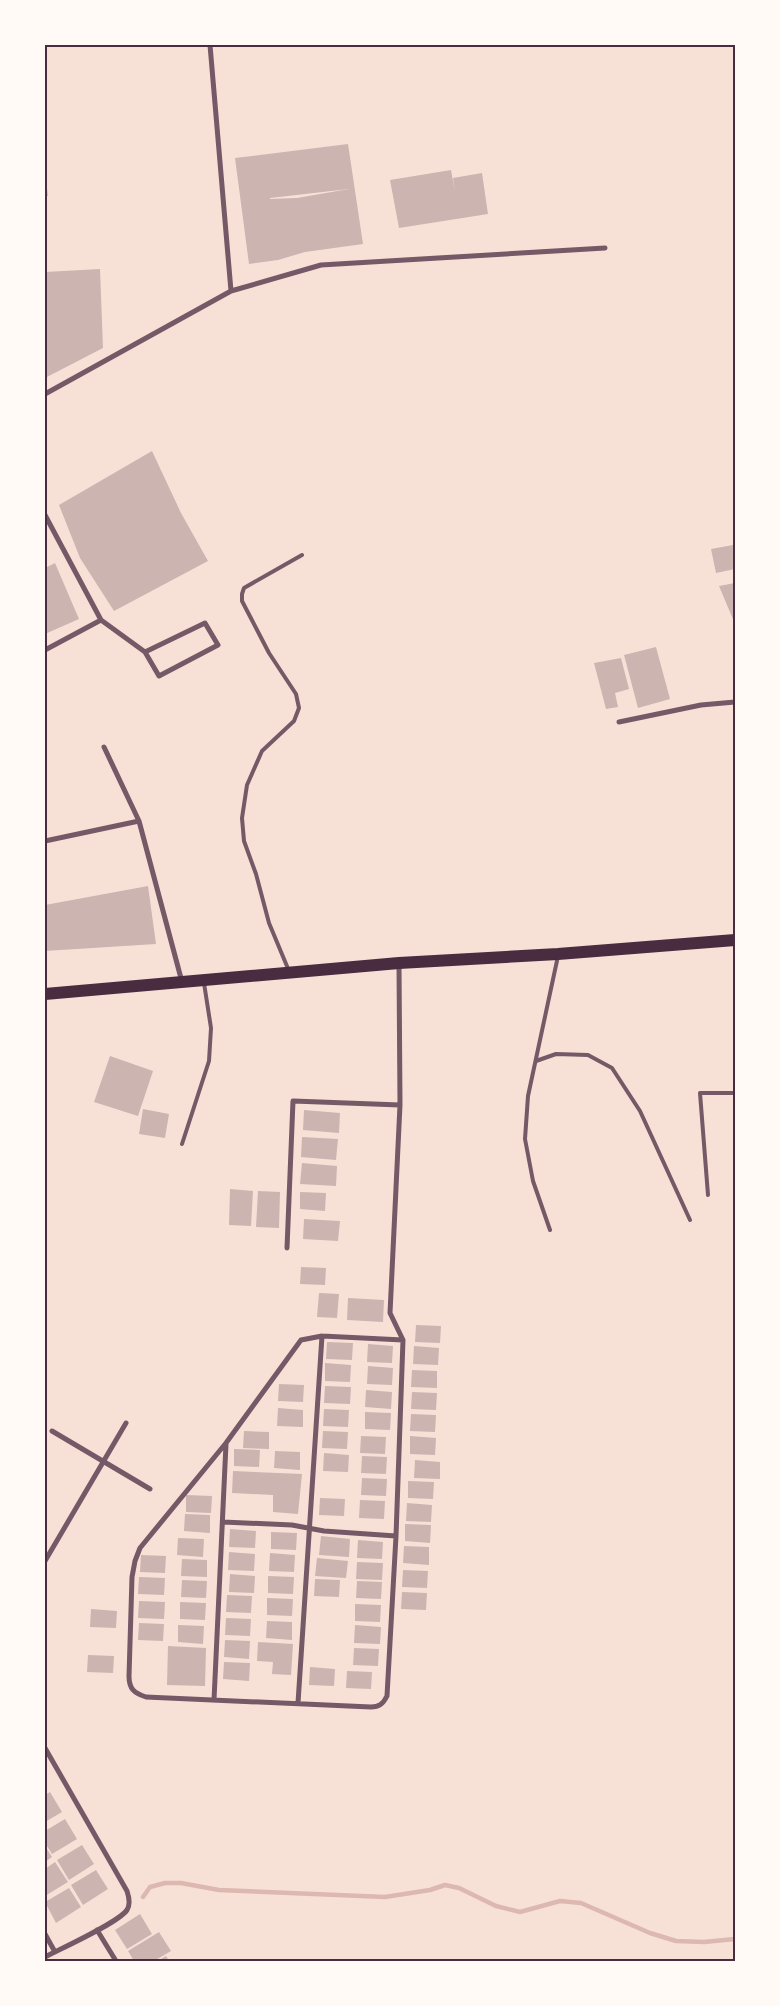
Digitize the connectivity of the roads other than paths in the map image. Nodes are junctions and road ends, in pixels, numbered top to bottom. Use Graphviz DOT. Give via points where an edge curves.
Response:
graph roads {
  1 [pos="210,45"];
  2 [pos="605,248"];
  3 [pos="230,291"];
  4 [pos="45,394"];
  5 [pos="45,515"];
  6 [pos="302,555"];
  7 [pos="101,620"];
  8 [pos="45,650"];
  9 [pos="145,652"];
  10 [pos="735,702"];
  11 [pos="619,722"];
  12 [pos="104,747"];
  13 [pos="139,821"];
  14 [pos="45,841"];
  15 [pos="735,940"];
  16 [pos="558,954"];
  17 [pos="399,963"];
  18 [pos="290,973"];
  19 [pos="203,981"];
  20 [pos="182,982"];
  21 [pos="45,994"];
  22 [pos="536,1061"];
  23 [pos="735,1093"];
  24 [pos="400,1105"];
  25 [pos="182,1144"];
  26 [pos="708,1195"];
  27 [pos="690,1220"];
  28 [pos="550,1230"];
  29 [pos="287,1248"];
  30 [pos="322,1336"];
  31 [pos="404,1340"];
  32 [pos="126,1423"];
  33 [pos="52,1431"];
  34 [pos="226,1443"];
  35 [pos="103,1461"];
  36 [pos="150,1488"];
  37 [pos="223,1522"];
  38 [pos="308,1528"];
  39 [pos="396,1536"];
  40 [pos="45,1560"];
  41 [pos="214,1700"];
  42 [pos="298,1703"];
  43 [pos="45,1748"];
  44 [pos="98,1930"];
  45 [pos="45,1934"];
  46 [pos="55,1952"];
  47 [pos="45,1957"];
  48 [pos="116,1961"];
  1 -- 3 [label="street"];
  2 -- 3 [label="street" via="321,265"];
  3 -- 4 [label="street"];
  5 -- 7 [label="street"];
  6 -- 18 [label="lane" via="244,588 242,594 242,601 269,653 296,694 299,708 294,721 262,752 247,785 242,818 244,841 269,923"];
  7 -- 8 [label="street"];
  7 -- 9 [label="street"];
  9 -- 9 [label="street" via="205,623 218,645 158,676"];
  10 -- 11 [label="street" via="701,705"];
  12 -- 13 [label="street"];
  13 -- 14 [label="street"];
  13 -- 20 [label="street"];
  15 -- 16 [label="main road"];
  16 -- 17 [label="main road"];
  16 -- 22 [label="lane"];
  17 -- 18 [label="main road"];
  17 -- 24 [label="street"];
  18 -- 19 [label="main road"];
  19 -- 20 [label="main road"];
  19 -- 25 [label="lane" via="211,1028 209,1060"];
  20 -- 21 [label="main road"];
  22 -- 27 [label="lane" via="556,1054 588,1055 612,1068 640,1111"];
  22 -- 28 [label="lane" via="528,1096 525,1139 533,1181"];
  23 -- 26 [label="lane" via="700,1093"];
  24 -- 29 [label="street" via="293,1101"];
  24 -- 31 [label="street" via="390,1313"];
  30 -- 31 [label="street"];
  30 -- 34 [label="street" via="301,1340"];
  30 -- 38 [label="street"];
  31 -- 39 [label="street"];
  32 -- 35 [label="street"];
  33 -- 35 [label="street"];
  34 -- 37 [label="street"];
  34 -- 41 [label="street" via="140,1548 132,1577 129,1676 132,1690 146,1697"];
  35 -- 36 [label="street"];
  35 -- 40 [label="street"];
  37 -- 38 [label="street"];
  37 -- 41 [label="street"];
  38 -- 39 [label="street"];
  38 -- 42 [label="street"];
  39 -- 42 [label="street" via="388,1690 384,1703 370,1708"];
  41 -- 42 [label="street"];
  43 -- 44 [label="street" via="129,1897 128,1909"];
  44 -- 46 [label="street"];
  44 -- 48 [label="street"];
  45 -- 46 [label="street"];
  46 -- 47 [label="street"];
}
